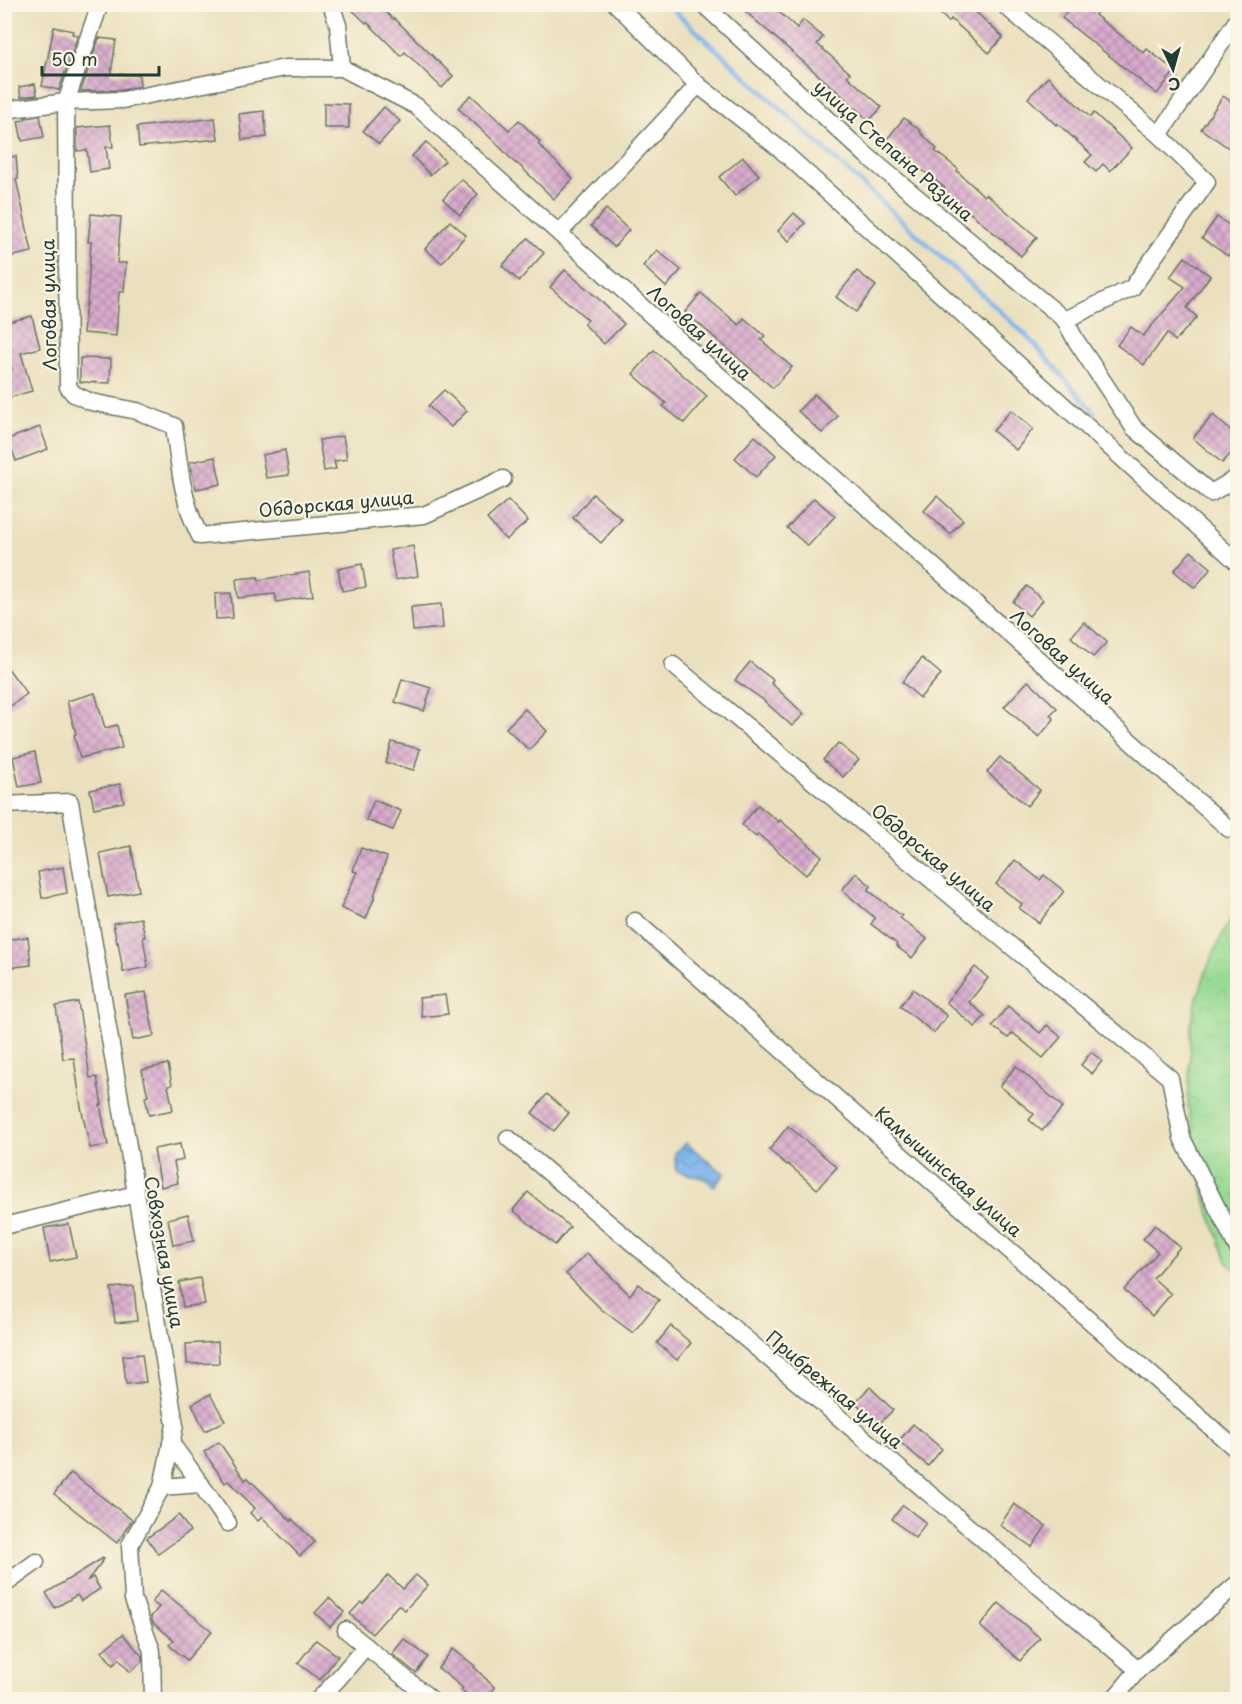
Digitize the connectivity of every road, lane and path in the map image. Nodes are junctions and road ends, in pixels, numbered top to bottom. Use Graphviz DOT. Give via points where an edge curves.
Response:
graph roads {
  1 [pos="100,4"];
  2 [pos="331,4"];
  3 [pos="616,4"];
  4 [pos="703,4"];
  5 [pos="1003,4"];
  6 [pos="1238,19"];
  7 [pos="342,68"];
  8 [pos="698,85"];
  9 [pos="66,102"];
  10 [pos="4,110"];
  11 [pos="1159,135"];
  12 [pos="559,233"];
  13 [pos="1065,320"];
  14 [pos="1238,475"];
  15 [pos="503,479"];
  16 [pos="200,536"];
  17 [pos="1238,563"];
  18 [pos="673,665"];
  19 [pos="4,805"];
  20 [pos="1229,829"];
  21 [pos="635,921"];
  22 [pos="508,1138"];
  23 [pos="136,1194"];
  24 [pos="4,1226"];
  25 [pos="1238,1249"];
  26 [pos="171,1443"];
  27 [pos="1238,1451"];
  28 [pos="201,1484"];
  29 [pos="162,1487"];
  30 [pos="228,1523"];
  31 [pos="36,1563"];
  32 [pos="1238,1582"];
  33 [pos="4,1585"];
  34 [pos="346,1630"];
  35 [pos="366,1646"];
  36 [pos="1138,1670"];
  37 [pos="153,1700"];
  38 [pos="318,1700"];
  39 [pos="432,1700"];
  40 [pos="1113,1700"];
  1 -- 9 [label="street, Логовая улица"];
  2 -- 7 [label="street" via="338,25"];
  3 -- 8 [label="street"];
  4 -- 13 [label="street, улица Степана Разина" via="866,155"];
  5 -- 11 [label="street"];
  6 -- 11 [label="street"];
  7 -- 9 [label="street, Логовая улица" via="285,68 123,100"];
  7 -- 12 [label="street, Логовая улица" via="416,106"];
  8 -- 12 [label="street"];
  8 -- 17 [label="street" via="780,149"];
  9 -- 10 [label="street, Логовая улица"];
  9 -- 16 [label="street, Логовая улица" via="68,387 92,402 136,411 174,426 180,471"];
  11 -- 13 [label="street" via="1207,182 1132,288"];
  12 -- 20 [label="street, Логовая улица"];
  13 -- 14 [label="street, улица Степана Разина" via="1134,428 1211,493"];
  15 -- 16 [label="street, Обдорская улица" via="424,515"];
  18 -- 25 [label="street, Обдорская улица" via="1170,1078 1182,1138"];
  19 -- 23 [label="street, Совхозная улица" via="70,802"];
  21 -- 27 [label="street, Камышинская улица"];
  22 -- 36 [label="street, Прибрежная улица"];
  23 -- 24 [label="street"];
  23 -- 26 [label="street, Совхозная улица" via="175,1425"];
  26 -- 28 [label="street"];
  26 -- 29 [label="street, Совхозная улица"];
  28 -- 29 [label="street"];
  28 -- 30 [label="street"];
  29 -- 37 [label="street, Совхозная улица" via="130,1545 133,1599 152,1651"];
  31 -- 33 [label="street"];
  32 -- 36 [label="street"];
  34 -- 35 [label="street"];
  35 -- 38 [label="street"];
  35 -- 39 [label="street"];
  36 -- 40 [label="street"];
}
